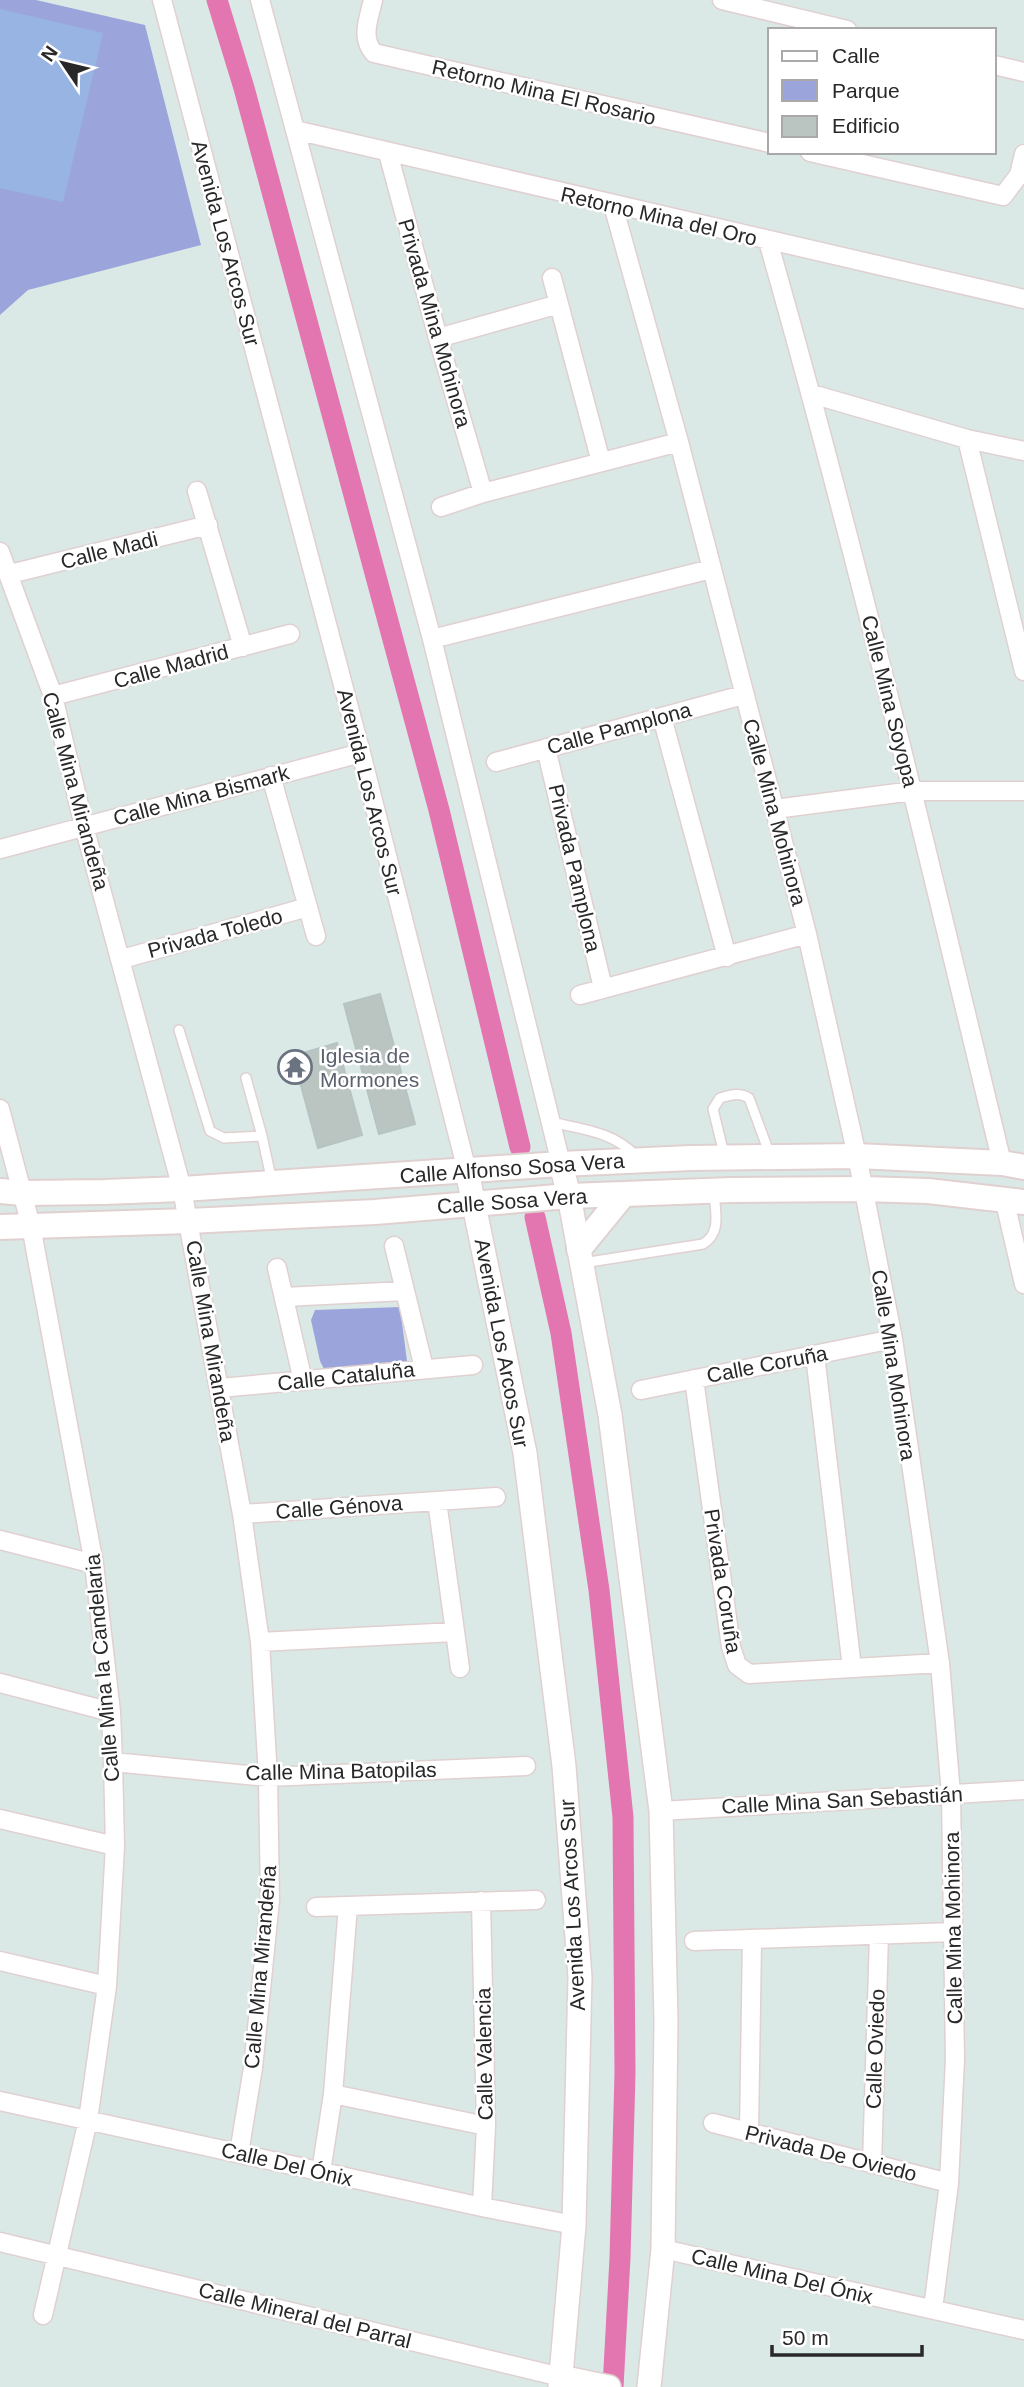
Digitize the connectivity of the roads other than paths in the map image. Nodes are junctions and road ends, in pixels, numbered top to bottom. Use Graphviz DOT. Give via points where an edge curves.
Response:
graph roads {
  1 [pos="162,0"];
  2 [pos="260,0"];
  3 [pos="373,0"];
  4 [pos="722,0"];
  5 [pos="839,28"];
  6 [pos="996,65"];
  7 [pos="1024,72"];
  8 [pos="295,130"];
  9 [pos="768,143"];
  10 [pos="388,153"];
  11 [pos="819,154"];
  12 [pos="1024,154"];
  13 [pos="613,205"];
  14 [pos="768,241"];
  15 [pos="552,278"];
  16 [pos="1024,299"];
  17 [pos="559,304"];
  18 [pos="438,338"];
  19 [pos="812,394"];
  20 [pos="967,439"];
  21 [pos="679,442"];
  22 [pos="1024,451"];
  23 [pos="601,462"];
  24 [pos="197,491"];
  25 [pos="483,493"];
  26 [pos="441,507"];
  27 [pos="208,525"];
  28 [pos="0,552"];
  29 [pos="711,569"];
  30 [pos="9,574"];
  31 [pos="290,634"];
  32 [pos="432,639"];
  33 [pos="243,647"];
  34 [pos="1024,671"];
  35 [pos="743,695"];
  36 [pos="53,696"];
  37 [pos="662,716"];
  38 [pos="546,748"];
  39 [pos="361,753"];
  40 [pos="496,762"];
  41 [pos="271,776"];
  42 [pos="913,791"];
  43 [pos="1024,791"];
  44 [pos="775,809"];
  45 [pos="84,826"];
  46 [pos="0,849"];
  47 [pos="308,907"];
  48 [pos="807,934"];
  49 [pos="316,936"];
  50 [pos="727,957"];
  51 [pos="122,959"];
  52 [pos="603,988"];
  53 [pos="580,995"];
  54 [pos="179,1030"];
  55 [pos="246,1078"];
  56 [pos="0,1109"];
  57 [pos="551,1122"];
  58 [pos="262,1136"];
  59 [pos="771,1156"];
  60 [pos="856,1156"];
  61 [pos="725,1157"];
  62 [pos="639,1160"];
  63 [pos="561,1164"];
  64 [pos="1013,1165"];
  65 [pos="467,1171"];
  66 [pos="272,1184"];
  67 [pos="182,1189"];
  68 [pos="863,1189"];
  69 [pos="713,1191"];
  70 [pos="11,1192"];
  71 [pos="624,1194"];
  72 [pos="569,1196"];
  73 [pos="1014,1200"];
  74 [pos="475,1202"];
  75 [pos="189,1221"];
  76 [pos="31,1226"];
  77 [pos="0,1227"];
  78 [pos="394,1246"];
  79 [pos="580,1256"];
  80 [pos="276,1268"];
  81 [pos="1024,1284"];
  82 [pos="405,1291"];
  83 [pos="284,1297"];
  84 [pos="893,1339"];
  85 [pos="815,1354"];
  86 [pos="473,1364"];
  87 [pos="424,1368"];
  88 [pos="694,1379"];
  89 [pos="303,1381"];
  90 [pos="220,1388"];
  91 [pos="641,1390"];
  92 [pos="496,1497"];
  93 [pos="437,1501"];
  94 [pos="242,1514"];
  95 [pos="0,1539"];
  96 [pos="94,1564"];
  97 [pos="455,1632"];
  98 [pos="260,1642"];
  99 [pos="940,1663"];
  100 [pos="460,1668"];
  101 [pos="852,1668"];
  102 [pos="0,1683"];
  103 [pos="111,1712"];
  104 [pos="113,1762"];
  105 [pos="526,1766"];
  106 [pos="268,1777"];
  107 [pos="1024,1790"];
  108 [pos="951,1794"];
  109 [pos="661,1811"];
  110 [pos="0,1819"];
  111 [pos="115,1846"];
  112 [pos="536,1900"];
  113 [pos="481,1901"];
  114 [pos="348,1906"];
  115 [pos="316,1907"];
  116 [pos="953,1932"];
  117 [pos="879,1935"];
  118 [pos="752,1940"];
  119 [pos="695,1941"];
  120 [pos="0,1961"];
  121 [pos="107,1986"];
  122 [pos="333,2094"];
  123 [pos="0,2101"];
  124 [pos="88,2120"];
  125 [pos="713,2123"];
  126 [pos="486,2126"];
  127 [pos="749,2132"];
  128 [pos="239,2153"];
  129 [pos="872,2164"];
  130 [pos="321,2172"];
  131 [pos="948,2183"];
  132 [pos="482,2207"];
  133 [pos="574,2225"];
  134 [pos="0,2242"];
  135 [pos="663,2249"];
  136 [pos="56,2255"];
  137 [pos="933,2309"];
  138 [pos="43,2315"];
  139 [pos="1024,2330"];
  140 [pos="568,2382"];
  141 [pos="609,2387"];
  142 [pos="649,2387"];
  1 -- 39 [label="street, Avenida Los Arcos Sur"];
  2 -- 8 [label="street"];
  3 -- 9 [label="street, Retorno Mina El Rosario" via="365,36 374,53"];
  4 -- 5 [label="street"];
  6 -- 7 [label="street"];
  8 -- 10 [label="street, Retorno Mina del Oro"];
  8 -- 32 [label="street"];
  10 -- 13 [label="street, Retorno Mina del Oro"];
  10 -- 18 [label="street, Privada Mina Mohinora"];
  11 -- 12 [label="street" via="1003,196 1019,176"];
  13 -- 14 [label="street, Retorno Mina del Oro"];
  13 -- 21 [label="street, Calle Mina Mohinora"];
  14 -- 16 [label="street, Retorno Mina del Oro"];
  14 -- 19 [label="street, Calle Mina Soyopa"];
  15 -- 17 [label="street"];
  17 -- 18 [label="street"];
  17 -- 23 [label="street"];
  18 -- 25 [label="street, Privada Mina Mohinora"];
  19 -- 20 [label="street"];
  19 -- 42 [label="street, Calle Mina Soyopa"];
  20 -- 22 [label="street"];
  20 -- 34 [label="street"];
  21 -- 23 [label="street"];
  21 -- 29 [label="street, Calle Mina Mohinora"];
  23 -- 25 [label="street"];
  24 -- 27 [label="street"];
  25 -- 26 [label="street"];
  27 -- 30 [label="street, Calle Madi"];
  27 -- 33 [label="street"];
  28 -- 30 [label="street, Calle Mina Mirandeña"];
  29 -- 32 [label="street"];
  29 -- 35 [label="street, Calle Mina Mohinora"];
  30 -- 36 [label="street, Calle Mina Mirandeña"];
  31 -- 33 [label="street, Calle Madrid"];
  32 -- 57 [label="street"];
  33 -- 36 [label="street, Calle Madrid"];
  35 -- 37 [label="street, Calle Pamplona"];
  35 -- 44 [label="street, Calle Mina Mohinora"];
  36 -- 45 [label="street, Calle Mina Mirandeña"];
  37 -- 38 [label="street, Calle Pamplona"];
  37 -- 50 [label="street"];
  38 -- 40 [label="street, Calle Pamplona"];
  38 -- 52 [label="street, Privada Pamplona"];
  39 -- 41 [label="street, Calle Mina Bismark"];
  39 -- 65 [label="street, Avenida Los Arcos Sur"];
  41 -- 45 [label="street, Calle Mina Bismark"];
  41 -- 47 [label="street, Privada Toledo"];
  42 -- 43 [label="street"];
  42 -- 44 [label="street"];
  42 -- 64 [label="street, Calle Mina Soyopa"];
  44 -- 48 [label="street, Calle Mina Mohinora"];
  45 -- 46 [label="street, Calle Mina Bismark"];
  45 -- 51 [label="street, Calle Mina Mirandeña"];
  47 -- 49 [label="street, Privada Toledo"];
  47 -- 51 [label="street, Privada Toledo"];
  48 -- 50 [label="street"];
  48 -- 60 [label="street, Calle Mina Mohinora"];
  50 -- 52 [label="street"];
  51 -- 67 [label="street, Calle Mina Mirandeña"];
  52 -- 53 [label="street"];
  54 -- 58 [label="lane" via="210,1131 224,1138"];
  55 -- 58 [label="lane"];
  56 -- 70 [label="street, Calle Mina la Candelaria"];
  57 -- 62 [label="lane" via="615,1139"];
  57 -- 63 [label="street"];
  58 -- 66 [label="lane"];
  59 -- 60 [label="main road, Calle Alfonso Sosa Vera"];
  59 -- 61 [label="main road, Calle Alfonso Sosa Vera"];
  59 -- 61 [label="lane" via="749,1098 736,1094 720,1098 713,1109"];
  60 -- 64 [label="main road, Calle Alfonso Sosa Vera"];
  60 -- 68 [label="street, Calle Mina Mohinora"];
  61 -- 62 [label="main road, Calle Alfonso Sosa Vera"];
  62 -- 63 [label="main road, Calle Alfonso Sosa Vera"];
  63 -- 65 [label="main road, Calle Alfonso Sosa Vera"];
  63 -- 72 [label="street"];
  65 -- 66 [label="main road, Calle Alfonso Sosa Vera"];
  65 -- 74 [label="street, Avenida Los Arcos Sur"];
  66 -- 67 [label="main road, Calle Alfonso Sosa Vera"];
  67 -- 70 [label="main road, Calle Alfonso Sosa Vera"];
  67 -- 75 [label="street, Calle Mina Mirandeña"];
  68 -- 69 [label="main road, Calle Sosa Vera"];
  68 -- 73 [label="main road, Calle Sosa Vera"];
  68 -- 84 [label="street, Calle Mina Mohinora"];
  69 -- 71 [label="main road, Calle Sosa Vera"];
  69 -- 79 [label="lane" via="716,1228 703,1244"];
  70 -- 76 [label="street, Calle Mina la Candelaria"];
  71 -- 72 [label="main road, Calle Sosa Vera"];
  71 -- 79 [label="main road"];
  72 -- 74 [label="main road, Calle Sosa Vera"];
  72 -- 79 [label="street"];
  73 -- 81 [label="street"];
  74 -- 75 [label="main road, Calle Sosa Vera"];
  74 -- 133 [label="street, Avenida Los Arcos Sur" via="525,1453 564,1766 580,1977"];
  75 -- 76 [label="main road, Calle Sosa Vera"];
  75 -- 90 [label="street, Calle Mina Mirandeña"];
  76 -- 77 [label="main road, Calle Sosa Vera"];
  76 -- 96 [label="street, Calle Mina la Candelaria"];
  78 -- 82 [label="street"];
  79 -- 109 [label="street" via="610,1415"];
  80 -- 83 [label="street"];
  82 -- 83 [label="street"];
  82 -- 87 [label="street"];
  83 -- 89 [label="street"];
  84 -- 85 [label="street, Calle Coruña"];
  84 -- 99 [label="street, Calle Mina Mohinora"];
  85 -- 88 [label="street, Calle Coruña"];
  85 -- 101 [label="street"];
  86 -- 87 [label="street, Calle Cataluña"];
  87 -- 89 [label="street, Calle Cataluña"];
  88 -- 91 [label="street, Calle Coruña"];
  88 -- 101 [label="street, Privada Coruña" via="737,1665 749,1674"];
  89 -- 90 [label="street, Calle Cataluña"];
  90 -- 94 [label="street, Calle Mina Mirandeña"];
  92 -- 93 [label="street, Calle Génova"];
  93 -- 94 [label="street, Calle Génova"];
  93 -- 97 [label="street"];
  94 -- 98 [label="street, Calle Mina Mirandeña"];
  95 -- 96 [label="street"];
  96 -- 103 [label="street, Calle Mina la Candelaria"];
  97 -- 98 [label="street"];
  97 -- 100 [label="street"];
  98 -- 106 [label="street, Calle Mina Mirandeña"];
  99 -- 101 [label="street, Privada Coruña"];
  99 -- 108 [label="street, Calle Mina Mohinora"];
  102 -- 103 [label="street"];
  103 -- 104 [label="street, Calle Mina la Candelaria"];
  104 -- 106 [label="street, Calle Mina Batopilas"];
  104 -- 111 [label="street, Calle Mina la Candelaria"];
  105 -- 106 [label="street, Calle Mina Batopilas"];
  106 -- 128 [label="street, Calle Mina Mirandeña" via="270,1900 253,2068"];
  107 -- 108 [label="street, Calle Mina San Sebastián"];
  108 -- 109 [label="street, Calle Mina San Sebastián"];
  108 -- 116 [label="street, Calle Mina Mohinora"];
  109 -- 135 [label="street" via="666,2021"];
  110 -- 111 [label="street"];
  111 -- 121 [label="street, Calle Mina la Candelaria"];
  112 -- 113 [label="street"];
  113 -- 114 [label="street"];
  113 -- 126 [label="street, Calle Valencia"];
  114 -- 115 [label="street"];
  114 -- 122 [label="street"];
  116 -- 117 [label="street"];
  116 -- 131 [label="street, Calle Mina Mohinora" via="955,2059"];
  117 -- 118 [label="street"];
  117 -- 129 [label="street, Calle Oviedo"];
  118 -- 119 [label="street"];
  118 -- 127 [label="street"];
  120 -- 121 [label="street"];
  121 -- 124 [label="street, Calle Mina la Candelaria"];
  122 -- 126 [label="street"];
  122 -- 130 [label="street"];
  123 -- 124 [label="street, Calle Del Ónix"];
  124 -- 128 [label="street, Calle Del Ónix"];
  124 -- 136 [label="street, Calle Mina la Candelaria"];
  125 -- 127 [label="street, Privada De Oviedo"];
  126 -- 132 [label="street, Calle Valencia"];
  127 -- 129 [label="street, Privada De Oviedo"];
  128 -- 130 [label="street, Calle Del Ónix"];
  129 -- 131 [label="street, Privada De Oviedo"];
  130 -- 132 [label="street, Calle Del Ónix"];
  131 -- 137 [label="street, Calle Mina Mohinora"];
  132 -- 133 [label="street, Calle Del Ónix"];
  133 -- 140 [label="street, Avenida Los Arcos Sur"];
  134 -- 136 [label="street, Calle Mineral del Parral"];
  135 -- 137 [label="street, Calle Mina Del Ónix"];
  135 -- 142 [label="street"];
  136 -- 138 [label="street, Calle Mina la Candelaria"];
  136 -- 140 [label="street, Calle Mineral del Parral"];
  137 -- 139 [label="street, Calle Mina Del Ónix"];
  140 -- 141 [label="street, Calle Mineral del Parral"];
}
